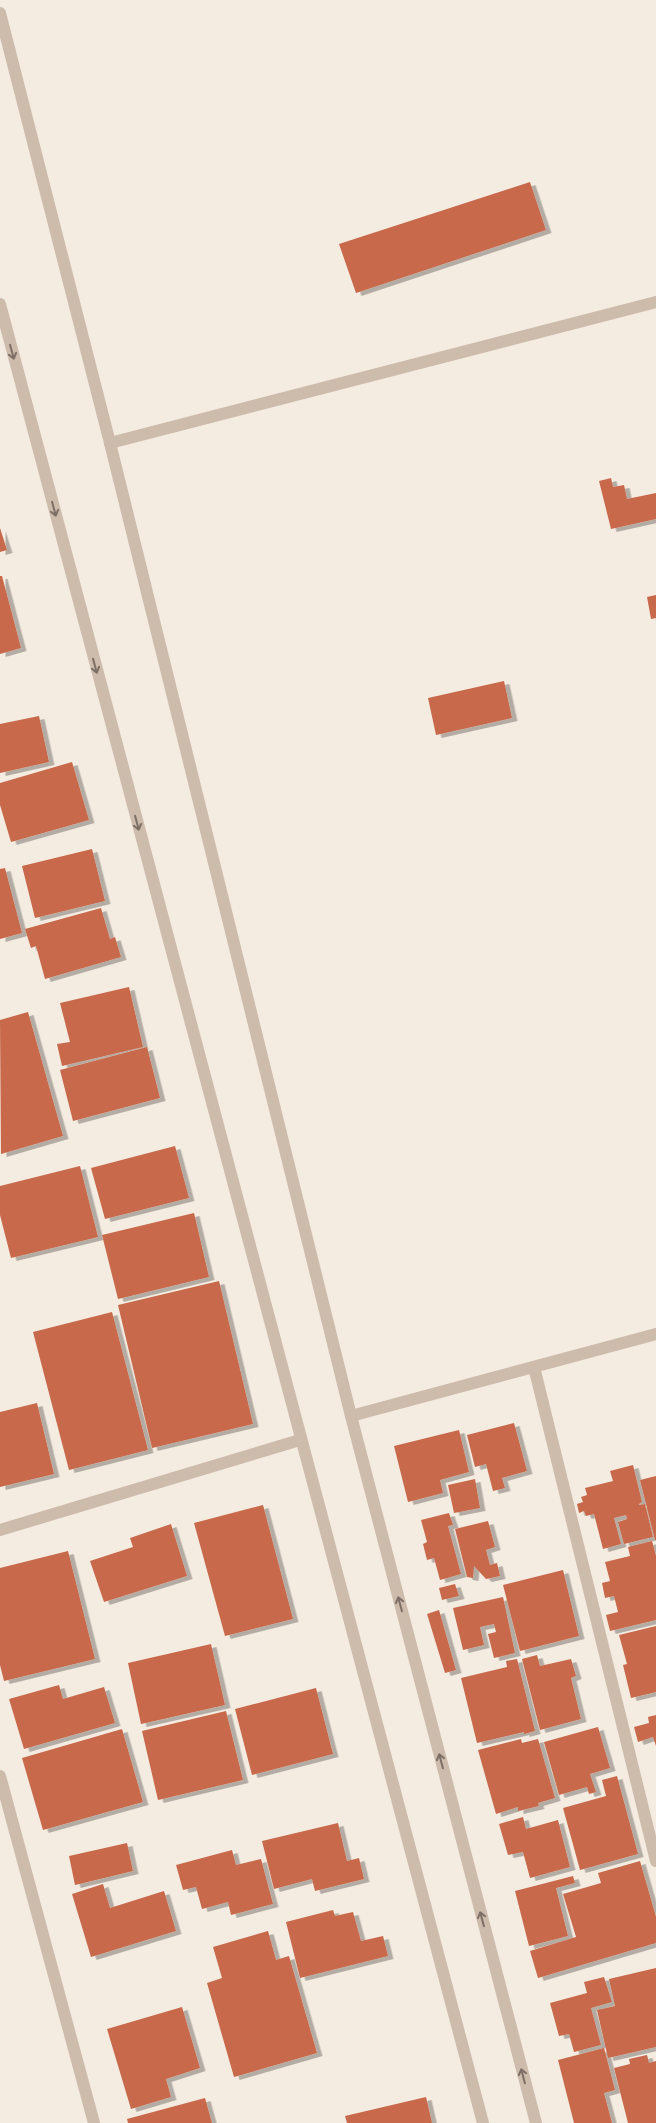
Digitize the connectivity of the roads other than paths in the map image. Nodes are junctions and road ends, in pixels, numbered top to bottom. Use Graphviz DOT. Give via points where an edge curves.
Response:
graph roads {
  1 [pos="0,13"];
  2 [pos="656,302"];
  3 [pos="0,304"];
  4 [pos="110,443"];
  5 [pos="656,1334"];
  6 [pos="534,1367"];
  7 [pos="351,1416"];
  8 [pos="300,1440"];
  9 [pos="0,1530"];
  10 [pos="0,1776"];
  11 [pos="656,1861"];
  12 [pos="94,2123"];
  13 [pos="483,2123"];
  14 [pos="536,2123"];
  1 -- 4 [label="street"];
  2 -- 4 [label="street"];
  3 -- 8 [label="street, one-way"];
  4 -- 7 [label="street"];
  5 -- 6 [label="street"];
  6 -- 7 [label="street"];
  6 -- 11 [label="street"];
  14 -- 7 [label="street, one-way"];
  8 -- 9 [label="street"];
  8 -- 13 [label="street"];
  10 -- 12 [label="street"];
}
